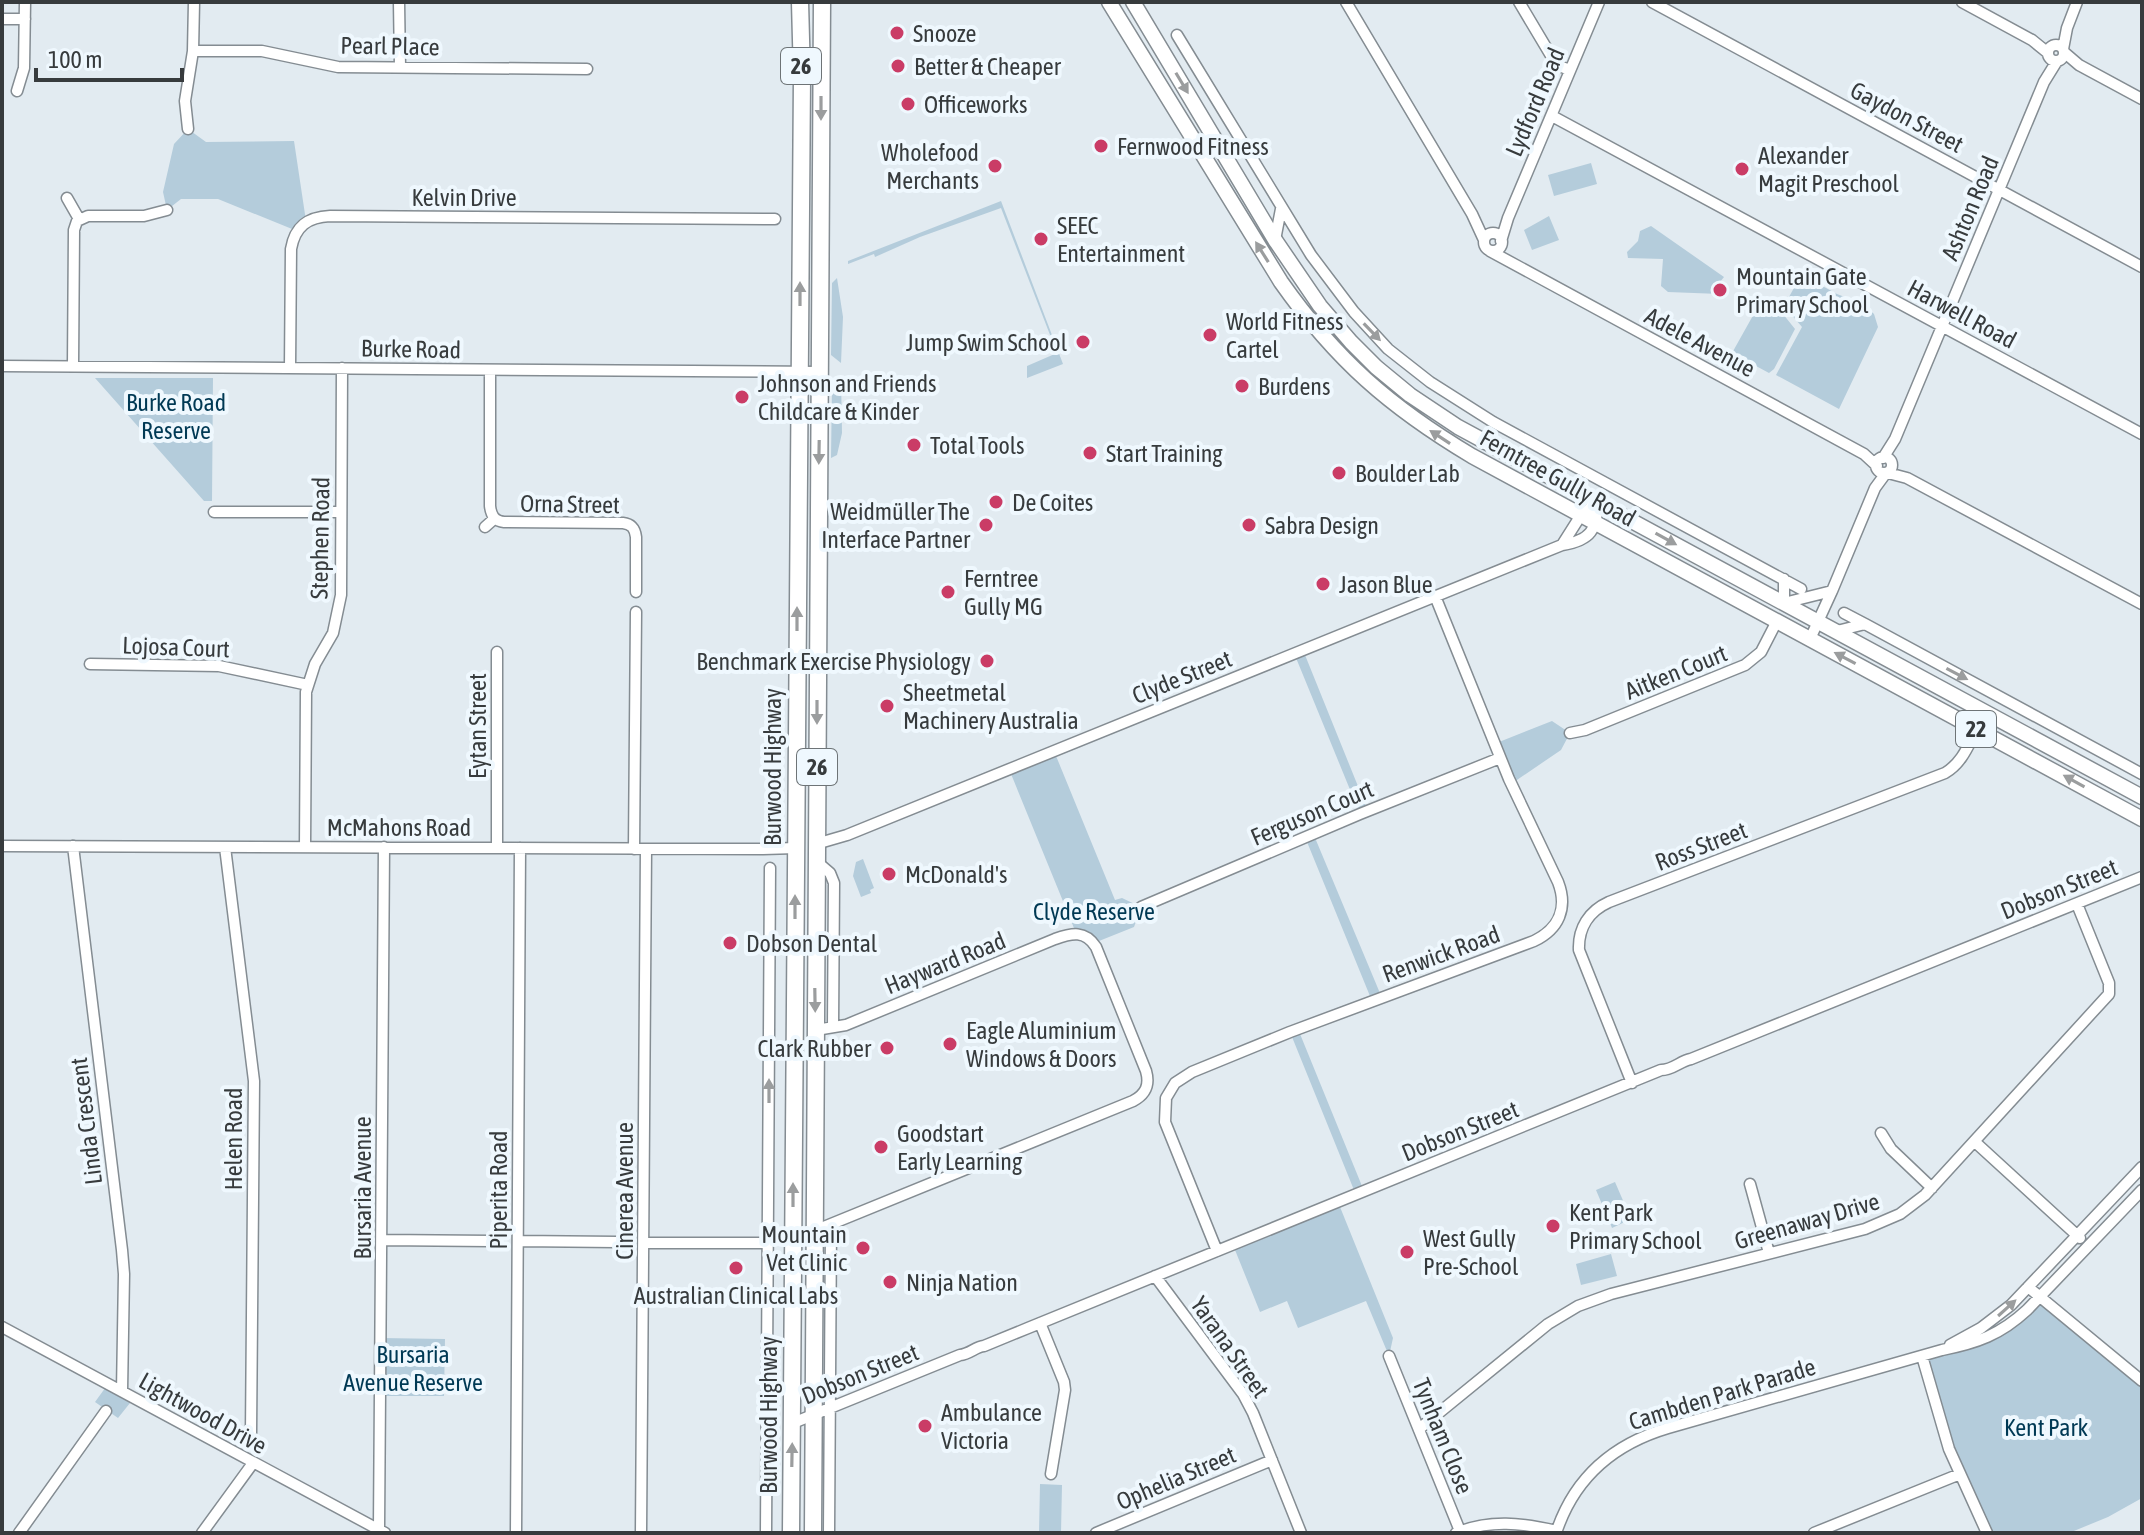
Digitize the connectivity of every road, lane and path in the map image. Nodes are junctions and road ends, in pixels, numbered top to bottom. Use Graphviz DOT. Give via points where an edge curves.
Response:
graph roads {
  1 [pos="25,2"];
  2 [pos="194,2"];
  3 [pos="399,2"];
  4 [pos="800,2"];
  5 [pos="822,2"];
  6 [pos="1109,2"];
  7 [pos="1133,2"];
  8 [pos="1346,2"];
  9 [pos="1519,2"];
  10 [pos="1599,2"];
  11 [pos="1652,2"];
  12 [pos="1962,2"];
  13 [pos="2077,2"];
  14 [pos="2,19"];
  15 [pos="25,19"];
  16 [pos="1177,35"];
  17 [pos="193,51"];
  18 [pos="2056,53"];
  19 [pos="1165,55"];
  20 [pos="1191,57"];
  21 [pos="400,67"];
  22 [pos="587,69"];
  23 [pos="1570,70"];
  24 [pos="17,91"];
  25 [pos="2142,99"];
  26 [pos="1199,112"];
  27 [pos="1552,116"];
  28 [pos="1181,122"];
  29 [pos="188,129"];
  30 [pos="2000,190"];
  31 [pos="67,198"];
  32 [pos="1281,209"];
  33 [pos="167,210"];
  34 [pos="79,219"];
  35 [pos="775,219"];
  36 [pos="1275,240"];
  37 [pos="1494,241"];
  38 [pos="2142,267"];
  39 [pos="1307,287"];
  40 [pos="1335,289"];
  41 [pos="1942,327"];
  42 [pos="2,366"];
  43 [pos="73,366"];
  44 [pos="290,368"];
  45 [pos="342,368"];
  46 [pos="490,370"];
  47 [pos="799,372"];
  48 [pos="819,372"];
  49 [pos="2142,434"];
  50 [pos="1550,454"];
  51 [pos="1885,465"];
  52 [pos="1561,483"];
  53 [pos="1630,497"];
  54 [pos="1603,505"];
  55 [pos="214,512"];
  56 [pos="341,512"];
  57 [pos="1581,515"];
  58 [pos="1596,523"];
  59 [pos="1562,545"];
  60 [pos="1784,579"];
  61 [pos="1801,589"];
  62 [pos="1832,591"];
  63 [pos="636,592"];
  64 [pos="1435,596"];
  65 [pos="1784,603"];
  66 [pos="2142,604"];
  67 [pos="636,612"];
  68 [pos="1844,613"];
  69 [pos="1777,621"];
  70 [pos="1818,622"];
  71 [pos="1865,624"];
  72 [pos="1837,631"];
  73 [pos="1810,639"];
  74 [pos="497,652"];
  75 [pos="90,664"];
  76 [pos="308,685"];
  77 [pos="1977,729"];
  78 [pos="1570,733"];
  79 [pos="1500,758"];
  80 [pos="2142,774"];
  81 [pos="2142,797"];
  82 [pos="2142,819"];
  83 [pos="2,846"];
  84 [pos="73,846"];
  85 [pos="225,847"];
  86 [pos="305,847"];
  87 [pos="384,847"];
  88 [pos="497,848"];
  89 [pos="520,848"];
  90 [pos="796,848"];
  91 [pos="640,849"];
  92 [pos="816,853"];
  93 [pos="770,868"];
  94 [pos="2142,877"];
  95 [pos="2077,904"];
  96 [pos="1141,907"];
  97 [pos="824,1029"];
  98 [pos="1632,1083"];
  99 [pos="1881,1133"];
  100 [pos="1975,1142"];
  101 [pos="2142,1167"];
  102 [pos="1750,1184"];
  103 [pos="1932,1188"];
  104 [pos="2142,1190"];
  105 [pos="831,1225"];
  106 [pos="814,1231"];
  107 [pos="2077,1235"];
  108 [pos="382,1240"];
  109 [pos="491,1241"];
  110 [pos="518,1241"];
  111 [pos="617,1242"];
  112 [pos="644,1243"];
  113 [pos="768,1243"];
  114 [pos="2088,1246"];
  115 [pos="1217,1251"];
  116 [pos="1769,1253"];
  117 [pos="1155,1276"];
  118 [pos="2028,1287"];
  119 [pos="2040,1298"];
  120 [pos="1040,1323"];
  121 [pos="2,1327"];
  122 [pos="1942,1350"];
  123 [pos="1389,1356"];
  124 [pos="1922,1356"];
  125 [pos="2142,1381"];
  126 [pos="122,1391"];
  127 [pos="830,1408"];
  128 [pos="106,1411"];
  129 [pos="813,1415"];
  130 [pos="793,1423"];
  131 [pos="1419,1429"];
  132 [pos="251,1433"];
  133 [pos="1272,1460"];
  134 [pos="253,1463"];
  135 [pos="1051,1474"];
  136 [pos="1960,1474"];
  137 [pos="1831,1530"];
  138 [pos="382,1531"];
  139 [pos="1458,1532"];
  140 [pos="1557,1532"];
  141 [pos="19,1533"];
  142 [pos="202,1533"];
  143 [pos="516,1533"];
  144 [pos="641,1533"];
  145 [pos="766,1533"];
  146 [pos="791,1533"];
  147 [pos="813,1533"];
  148 [pos="829,1533"];
  149 [pos="1096,1533"];
  150 [pos="1301,1533"];
  151 [pos="1814,1533"];
  152 [pos="1987,1533"];
  1 -- 15 [label="street"];
  2 -- 17 [label="street"];
  3 -- 21 [label="street"];
  47 -- 4 [label="highway, Burwood Highway / 26, one-way"];
  5 -- 48 [label="highway, Burwood Highway / 26, one-way"];
  6 -- 28 [label="main road, Ferntree Gully Road / 22"];
  7 -- 19 [label="main road, Ferntree Gully Road / 22"];
  8 -- 37 [label="street, Adele Avenue" via="1472,214"];
  9 -- 23 [label="street" via="1553,59"];
  10 -- 23 [label="street, Lydford Road"];
  11 -- 30 [label="street, Gaydon Street"];
  12 -- 18 [label="street"];
  13 -- 18 [label="street, Ashton Road"];
  14 -- 15 [label="street"];
  15 -- 24 [label="street" via="24,68"];
  16 -- 20 [label="street, Ferntree Gully Road"];
  17 -- 21 [label="street, Pearl Place" via="262,51 338,67"];
  17 -- 29 [label="street" via="185,101"];
  18 -- 25 [label="street"];
  18 -- 30 [label="street, Ashton Road"];
  19 -- 20 [label="street"];
  19 -- 26 [label="main road, Ferntree Gully Road / 22, one-way"];
  20 -- 32 [label="street, Ferntree Gully Road"];
  21 -- 22 [label="street, Pearl Place"];
  23 -- 27 [label="street, Lydford Road"];
  26 -- 28 [label="main road"];
  26 -- 36 [label="main road, Ferntree Gully Road / 22"];
  27 -- 37 [label="street, Lydford Road"];
  27 -- 41 [label="street, Harwell Road"];
  57 -- 28 [label="main road, Ferntree Gully Road / 22, one-way" via="1437,435 1347,364 1281,282"];
  30 -- 38 [label="street, Gaydon Street"];
  30 -- 41 [label="street, Ashton Road"];
  31 -- 34 [label="street"];
  32 -- 36 [label="street"];
  32 -- 40 [label="street, Ferntree Gully Road"];
  33 -- 34 [label="street"];
  34 -- 43 [label="street" via="74,230"];
  35 -- 44 [label="street, Kelvin Drive" via="314,218 298,228 291,249"];
  36 -- 39 [label="main road, Ferntree Gully Road / 22"];
  37 -- 51 [label="street, Adele Avenue" via="1516,265"];
  39 -- 40 [label="street"];
  39 -- 52 [label="main road, Ferntree Gully Road / 22" via="1351,342 1410,395"];
  40 -- 50 [label="street, Ferntree Gully Road, one-way" via="1388,349 1430,382"];
  41 -- 49 [label="street, Harwell Road"];
  41 -- 51 [label="street, Ashton Road"];
  42 -- 43 [label="street, Burke Road"];
  43 -- 44 [label="street, Burke Road"];
  44 -- 45 [label="street, Burke Road"];
  45 -- 46 [label="street, Burke Road"];
  45 -- 56 [label="street, Stephen Road"];
  46 -- 47 [label="street, Burke Road"];
  46 -- 63 [label="street, Orna Street" via="490,523 636,524"];
  47 -- 48 [label="street, Burke Road"];
  90 -- 47 [label="highway, Burwood Highway / 26, one-way"];
  48 -- 92 [label="highway, Burwood Highway / 26, one-way"];
  50 -- 52 [label="street"];
  50 -- 53 [label="street, Ferntree Gully Road"];
  51 -- 62 [label="street, Ashton Road"];
  51 -- 66 [label="street, Adele Avenue"];
  52 -- 54 [label="main road, Ferntree Gully Road / 22"];
  53 -- 54 [label="street"];
  53 -- 60 [label="street, Ferntree Gully Road"];
  54 -- 57 [label="street"];
  54 -- 58 [label="street"];
  54 -- 65 [label="main road, Ferntree Gully Road / 22, one-way"];
  55 -- 56 [label="street"];
  56 -- 76 [label="street, Stephen Road" via="337,618"];
  57 -- 58 [label="main road, Ferntree Gully Road / 22"];
  57 -- 59 [label="street"];
  58 -- 59 [label="street, Clyde Street" via="1587,535"];
  58 -- 69 [label="main road, Ferntree Gully Road / 22"];
  59 -- 64 [label="street, Clyde Street"];
  60 -- 61 [label="street, Ferntree Gully Road"];
  60 -- 65 [label="street"];
  62 -- 65 [label="street"];
  62 -- 70 [label="street, Ashton Road"];
  64 -- 79 [label="street, Renwick Road"];
  64 -- 92 [label="street, Clyde Street" via="877,823"];
  65 -- 70 [label="main road, Ferntree Gully Road / 22"];
  67 -- 91 [label="street"];
  68 -- 71 [label="street"];
  69 -- 73 [label="main road, Ferntree Gully Road / 22"];
  69 -- 78 [label="street, Aitken Court" via="1761,652 1745,665"];
  70 -- 72 [label="main road, Ferntree Gully Road / 22"];
  70 -- 73 [label="street, Ashton Road"];
  71 -- 72 [label="street"];
  71 -- 80 [label="street, one-way"];
  72 -- 81 [label="main road, Ferntree Gully Road / 22"];
  77 -- 73 [label="main road, Ferntree Gully Road / 22, one-way"];
  74 -- 88 [label="street, Eytan Street"];
  75 -- 76 [label="street, Lojosa Court" via="228,666"];
  76 -- 86 [label="street, Stephen Road"];
  82 -- 77 [label="main road, Ferntree Gully Road / 22, one-way"];
  77 -- 98 [label="street, Ross Street" via="1962,758 1945,773 1592,913 1582,929 1579,950"];
  79 -- 96 [label="street, Ferguson Court"];
  79 -- 115 [label="street, Renwick Road" via="1562,893 1557,923 1534,941 1290,1032 1175,1083 1166,1098 1165,1122"];
  83 -- 84 [label="street, McMahons Road"];
  84 -- 85 [label="street, McMahons Road"];
  84 -- 126 [label="street, Linda Crescent" via="122,1250"];
  85 -- 86 [label="street, McMahons Road"];
  85 -- 132 [label="street, Helen Road" via="254,1081"];
  86 -- 87 [label="street, McMahons Road"];
  87 -- 88 [label="street, McMahons Road"];
  87 -- 108 [label="street, Bursaria Avenue"];
  88 -- 89 [label="street, McMahons Road"];
  89 -- 91 [label="street, McMahons Road"];
  89 -- 110 [label="street, Piperita Road"];
  90 -- 91 [label="street, McMahons Road"];
  90 -- 92 [label="highway"];
  130 -- 90 [label="highway, Burwood Highway / 26, one-way"];
  91 -- 112 [label="street, Cinerea Avenue"];
  92 -- 97 [label="highway, Burwood Highway / 26, one-way"];
  113 -- 93 [label="street, Burwood Highway, one-way"];
  94 -- 95 [label="street, Dobson Street"];
  95 -- 98 [label="street, Dobson Street"];
  95 -- 100 [label="street, Greenaway Drive" via="2116,993"];
  97 -- 105 [label="street, Hayward Road" via="846,1025 1076,933 1096,947 1148,1084 1133,1101"];
  97 -- 106 [label="highway, Burwood Highway / 26"];
  98 -- 115 [label="street, Dobson Street"];
  99 -- 103 [label="street"];
  100 -- 103 [label="street, Greenaway Drive"];
  100 -- 107 [label="street"];
  101 -- 107 [label="street, Cambden Park Parade"];
  102 -- 116 [label="street"];
  103 -- 116 [label="street, Greenaway Drive" via="1882,1223"];
  104 -- 114 [label="street, Cambden Park Parade"];
  105 -- 106 [label="street, Hayward Road"];
  105 -- 127 [label="street"];
  106 -- 129 [label="highway, Burwood Highway / 26"];
  107 -- 114 [label="street"];
  107 -- 118 [label="street, Cambden Park Parade"];
  108 -- 109 [label="street"];
  108 -- 138 [label="street, Bursaria Avenue"];
  110 -- 111 [label="street"];
  110 -- 143 [label="street, Piperita Road"];
  112 -- 113 [label="street"];
  112 -- 144 [label="street, Cinerea Avenue"];
  113 -- 145 [label="street, Burwood Highway"];
  114 -- 119 [label="street, Cambden Park Parade"];
  115 -- 117 [label="street, Dobson Street"];
  116 -- 131 [label="street, Greenaway Drive" via="1578,1306 1539,1330"];
  117 -- 120 [label="street, Dobson Street"];
  117 -- 133 [label="street, Yarana Street" via="1243,1394"];
  118 -- 119 [label="street"];
  122 -- 118 [label="street, Cambden Park Parade, one-way" via="1990,1322"];
  119 -- 122 [label="street, Cambden Park Parade" via="1993,1335"];
  119 -- 125 [label="street"];
  120 -- 127 [label="street, Dobson Street"];
  120 -- 135 [label="street" via="1065,1386"];
  121 -- 126 [label="street, Lightwood Drive"];
  122 -- 124 [label="street, Cambden Park Parade"];
  123 -- 131 [label="street, Tynham Close"];
  124 -- 136 [label="street"];
  124 -- 140 [label="street, Cambden Park Parade" via="1633,1441 1586,1477"];
  126 -- 134 [label="street, Lightwood Drive"];
  127 -- 129 [label="street, Dobson Street"];
  127 -- 148 [label="street"];
  128 -- 141 [label="street"];
  129 -- 130 [label="street, Dobson Street"];
  129 -- 147 [label="highway, Burwood Highway / 26"];
  146 -- 130 [label="highway, Burwood Highway / 26, one-way"];
  131 -- 139 [label="street, Tynham Close"];
  133 -- 149 [label="street, Ophelia Street"];
  133 -- 150 [label="street, Yarana Street"];
  134 -- 138 [label="street, Lightwood Drive"];
  134 -- 142 [label="street"];
  136 -- 137 [label="street"];
  136 -- 152 [label="street"];
  137 -- 151 [label="street"];
  139 -- 140 [label="street" via="1507,1523"];
}
